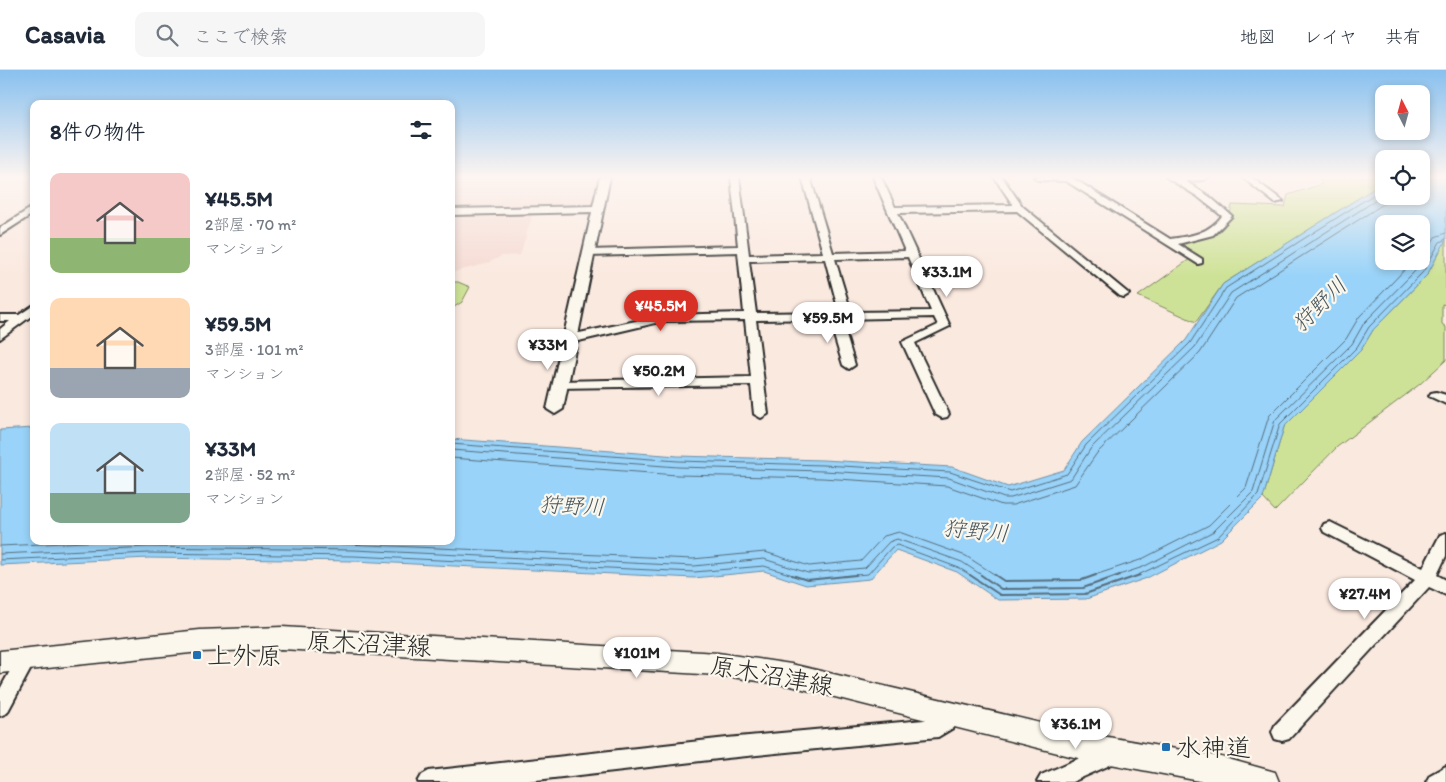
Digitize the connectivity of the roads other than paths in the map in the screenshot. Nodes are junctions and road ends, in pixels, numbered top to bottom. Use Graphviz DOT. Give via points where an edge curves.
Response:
graph roads {
  1 [pos="581,210"];
  2 [pos="598,210"];
  3 [pos="738,210"];
  4 [pos="816,210"];
  5 [pos="892,210"];
  6 [pos="1023,210"];
  7 [pos="1119,210"];
  8 [pos="1220,210"];
  9 [pos="30,212"];
  10 [pos="455,212"];
  11 [pos="0,218"];
  12 [pos="21,218"];
  13 [pos="30,218"];
  14 [pos="0,232"];
  15 [pos="1171,242"];
  16 [pos="588,253"];
  17 [pos="743,253"];
  18 [pos="913,254"];
  19 [pos="829,256"];
  20 [pos="1198,261"];
  21 [pos="1124,294"];
  22 [pos="30,311"];
  23 [pos="940,314"];
  24 [pos="840,316"];
  25 [pos="752,317"];
  26 [pos="0,318"];
  27 [pos="22,318"];
  28 [pos="0,335"];
  29 [pos="570,339"];
  30 [pos="849,366"];
  31 [pos="757,381"];
  32 [pos="560,385"];
  33 [pos="555,409"];
  34 [pos="761,414"];
  35 [pos="942,414"];
  36 [pos="1330,528"];
  37 [pos="1446,539"];
  38 [pos="1427,578"];
  39 [pos="1446,588"];
  40 [pos="27,660"];
  41 [pos="0,662"];
  42 [pos="0,707"];
  43 [pos="956,716"];
  44 [pos="1282,732"];
  45 [pos="1119,751"];
  46 [pos="1446,776"];
  47 [pos="429,782"];
  48 [pos="1048,782"];
  49 [pos="1265,782"];
  50 [pos="1437,782"];
  1 -- 10 [label="street"];
  2 -- 16 [label="street"];
  3 -- 17 [label="street"];
  4 -- 19 [label="street"];
  5 -- 18 [label="street"];
  6 -- 21 [label="street"];
  7 -- 15 [label="street"];
  8 -- 15 [label="street" via="1226,216 1208,235"];
  9 -- 12 [label="street"];
  11 -- 12 [label="street"];
  12 -- 13 [label="street"];
  12 -- 14 [label="street"];
  15 -- 20 [label="street"];
  16 -- 17 [label="street"];
  16 -- 29 [label="street"];
  17 -- 19 [label="street"];
  17 -- 25 [label="street"];
  18 -- 19 [label="street"];
  18 -- 23 [label="street"];
  19 -- 24 [label="street"];
  22 -- 27 [label="street"];
  23 -- 24 [label="street"];
  23 -- 35 [label="street" via="944,326 908,342"];
  24 -- 25 [label="street"];
  24 -- 30 [label="street"];
  25 -- 29 [label="street" via="664,318"];
  25 -- 31 [label="street"];
  26 -- 27 [label="street"];
  27 -- 28 [label="street"];
  29 -- 32 [label="street"];
  31 -- 32 [label="street"];
  31 -- 34 [label="street"];
  32 -- 33 [label="street"];
  36 -- 38 [label="street"];
  37 -- 38 [label="street"];
  38 -- 39 [label="street"];
  38 -- 44 [label="street"];
  40 -- 41 [label="main road, 原木沼津線"];
  40 -- 42 [label="street"];
  40 -- 43 [label="main road, 原木沼津線" via="200,641 282,638 504,650 718,664 791,675"];
  43 -- 45 [label="main road, 原木沼津線" via="1074,744"];
  43 -- 47 [label="street" via="938,728"];
  45 -- 48 [label="street"];
  45 -- 49 [label="main road, 原木沼津線"];
  46 -- 50 [label="street"];
}
